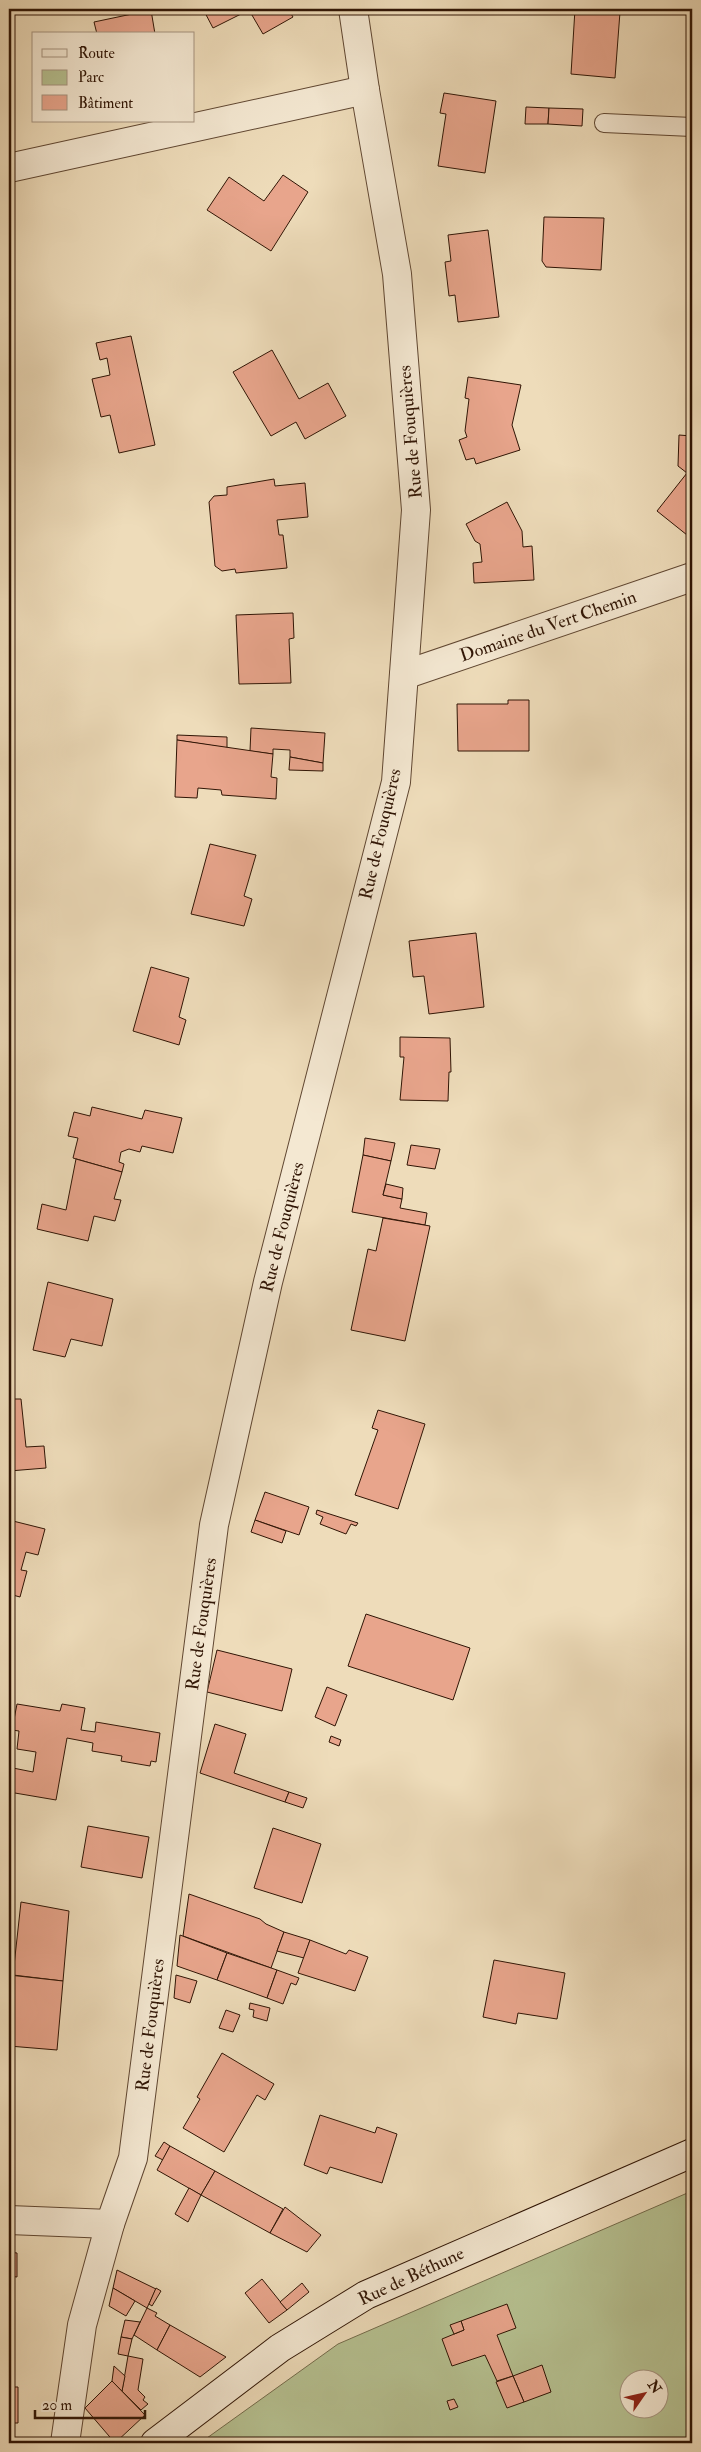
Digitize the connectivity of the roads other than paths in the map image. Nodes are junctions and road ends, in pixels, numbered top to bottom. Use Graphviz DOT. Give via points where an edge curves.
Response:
graph roads {
  1 [pos="353,9"];
  2 [pos="365,90"];
  3 [pos="604,124"];
  4 [pos="692,127"];
  5 [pos="9,168"];
  6 [pos="692,577"];
  7 [pos="404,675"];
  8 [pos="692,2153"];
  9 [pos="9,2220"];
  10 [pos="110,2224"];
  11 [pos="64,2443"];
  12 [pos="155,2443"];
  1 -- 2 [label="street, Rue de Fouquières"];
  2 -- 5 [label="street"];
  2 -- 7 [label="street, Rue de Fouquières" via="397,274 416,510"];
  3 -- 4 [label="lane"];
  6 -- 7 [label="street, Domaine du Vert Chemin"];
  7 -- 10 [label="street, Rue de Fouquières" via="396,782 268,1282 214,1524 133,2158"];
  8 -- 12 [label="street, Rue de Béthune" via="366,2295 280,2348"];
  9 -- 10 [label="street"];
  10 -- 11 [label="street, Rue de Fouquières" via="82,2325"];
}
